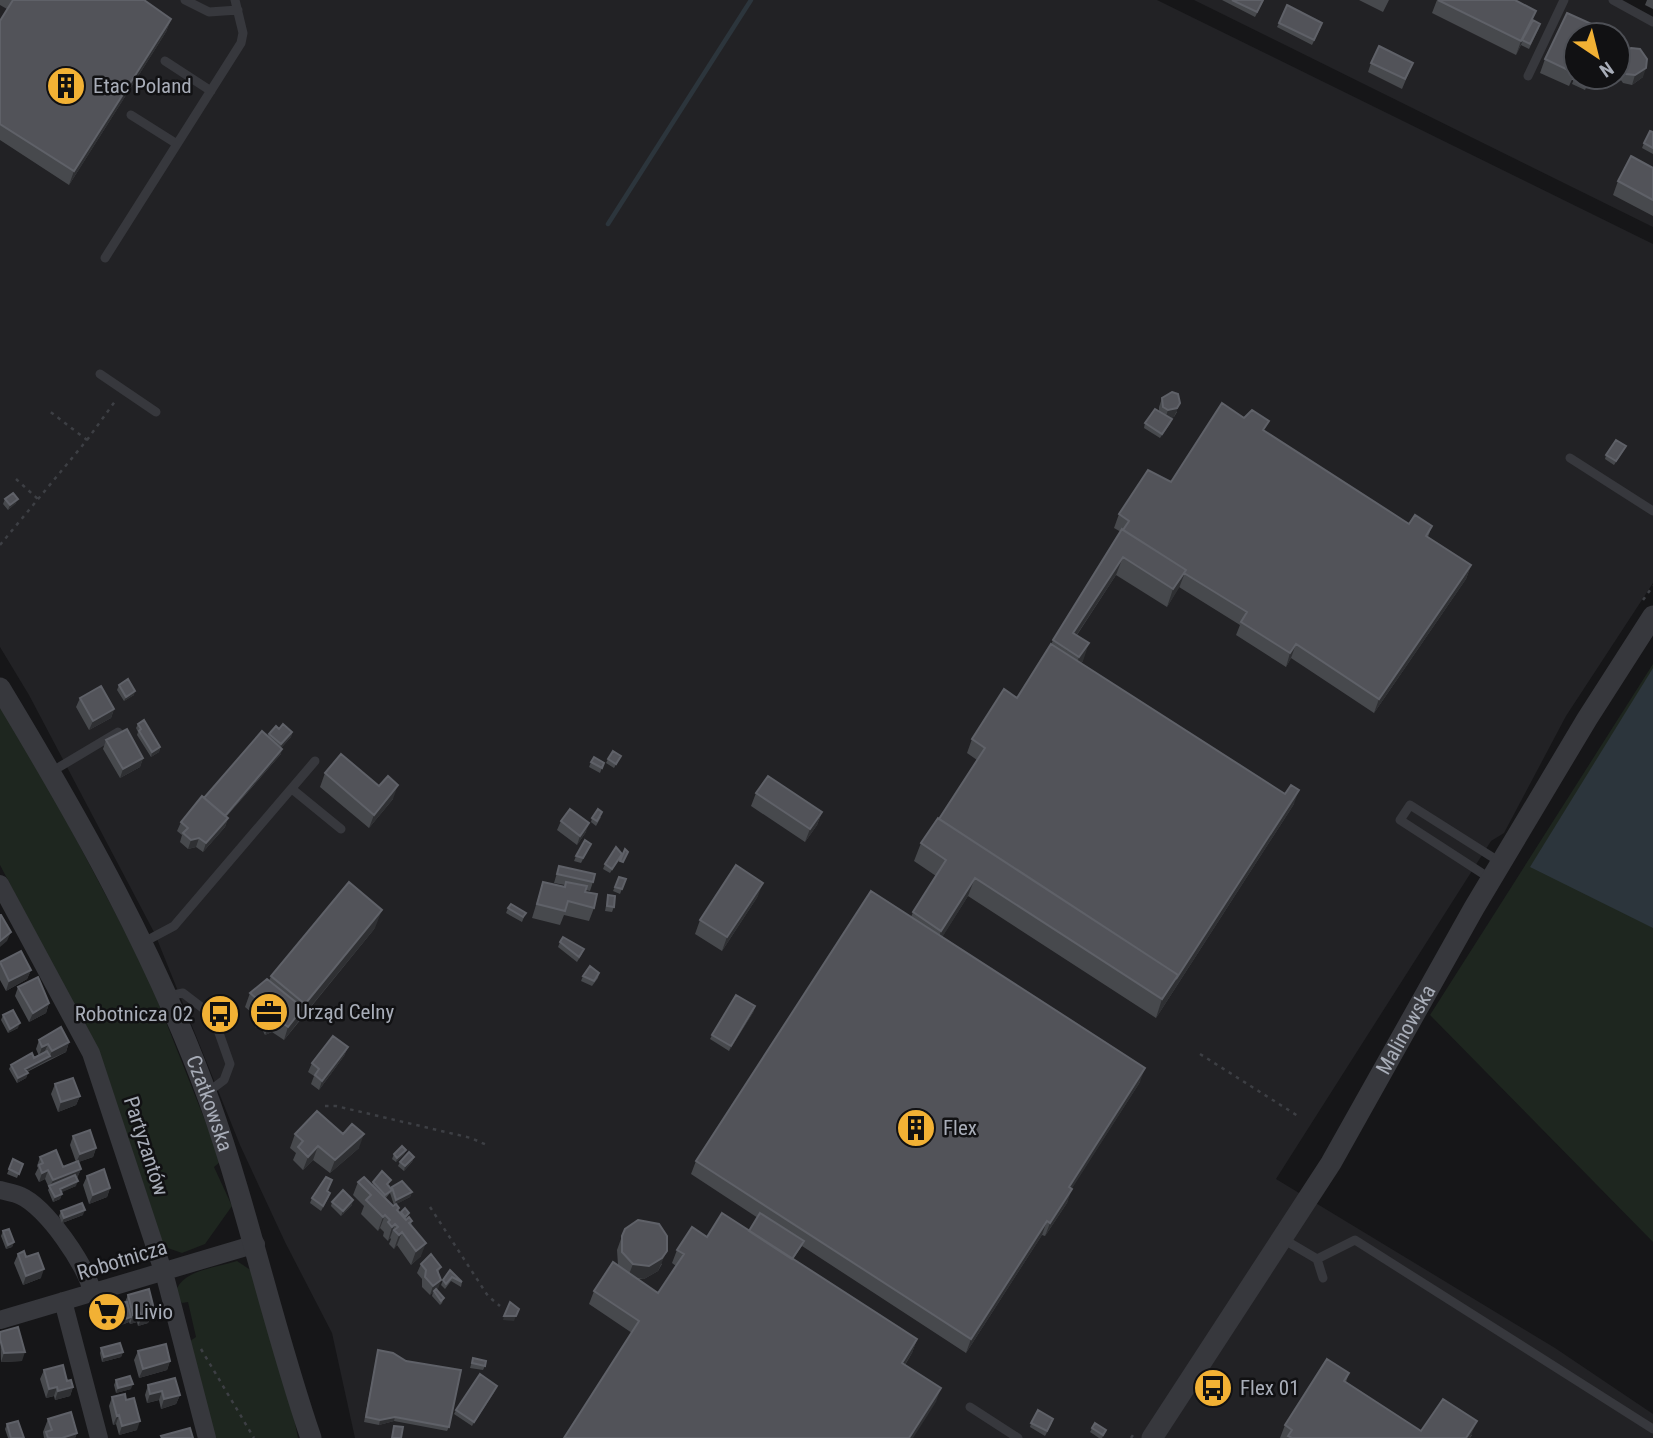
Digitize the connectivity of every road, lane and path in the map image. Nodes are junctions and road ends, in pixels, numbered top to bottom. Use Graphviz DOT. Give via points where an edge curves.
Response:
graph roads {
  1 [pos="185,0"];
  2 [pos="235,0"];
  3 [pos="1564,0"];
  4 [pos="1613,0"];
  5 [pos="238,10"];
  6 [pos="1653,22"];
  7 [pos="165,61"];
  8 [pos="1528,76"];
  9 [pos="211,91"];
  10 [pos="131,115"];
  11 [pos="177,145"];
  12 [pos="105,258"];
  13 [pos="100,374"];
  14 [pos="123,390"];
  15 [pos="48,410"];
  16 [pos="156,412"];
  17 [pos="87,440"];
  18 [pos="1570,458"];
  19 [pos="16,479"];
  20 [pos="39,500"];
  21 [pos="1653,511"];
  22 [pos="0,536"];
  23 [pos="5,538"];
  24 [pos="0,545"];
  25 [pos="1653,616"];
  26 [pos="0,688"];
  27 [pos="118,732"];
  28 [pos="316,761"];
  29 [pos="51,772"];
  30 [pos="292,789"];
  31 [pos="1440,823"];
  32 [pos="341,829"];
  33 [pos="1430,839"];
  34 [pos="1496,871"];
  35 [pos="0,884"];
  36 [pos="144,942"];
  37 [pos="168,996"];
  38 [pos="1200,1054"];
  39 [pos="206,1093"];
  40 [pos="325,1107"];
  41 [pos="1298,1116"];
  42 [pos="489,1146"];
  43 [pos="0,1190"];
  44 [pos="430,1207"];
  45 [pos="1283,1239"];
  46 [pos="256,1244"];
  47 [pos="1317,1259"];
  48 [pos="163,1271"];
  49 [pos="1323,1278"];
  50 [pos="92,1292"];
  51 [pos="64,1301"];
  52 [pos="500,1306"];
  53 [pos="0,1320"];
  54 [pos="181,1343"];
  55 [pos="970,1407"];
  56 [pos="1653,1429"];
  57 [pos="309,1435"];
  58 [pos="99,1438"];
  59 [pos="208,1438"];
  60 [pos="254,1438"];
  61 [pos="1018,1438"];
  62 [pos="1152,1438"];
  1 -- 5 [label="lane" via="209,12"];
  2 -- 5 [label="lane"];
  3 -- 8 [label="lane"];
  4 -- 6 [label="lane"];
  5 -- 9 [label="lane" via="241,43"];
  7 -- 9 [label="lane"];
  9 -- 11 [label="lane"];
  10 -- 11 [label="lane"];
  11 -- 12 [label="lane"];
  13 -- 14 [label="lane"];
  14 -- 16 [label="lane"];
  14 -- 17 [label="path"];
  15 -- 17 [label="path"];
  17 -- 20 [label="path"];
  18 -- 21 [label="lane"];
  19 -- 20 [label="path"];
  20 -- 23 [label="path"];
  22 -- 23 [label="path"];
  23 -- 24 [label="path"];
  25 -- 34 [label="street, Malinowska"];
  26 -- 29 [label="street, Czatkowska"];
  27 -- 29 [label="lane"];
  28 -- 30 [label="lane"];
  29 -- 36 [label="street, Czatkowska"];
  30 -- 32 [label="lane"];
  30 -- 36 [label="lane" via="174,926"];
  31 -- 33 [label="lane"];
  31 -- 33 [label="lane" via="1410,804 1401,820"];
  31 -- 34 [label="lane"];
  33 -- 34 [label="lane"];
  34 -- 45 [label="street, Malinowska" via="1358,1117"];
  35 -- 48 [label="street, Partyzantów" via="91,1053"];
  36 -- 37 [label="street, Czatkowska"];
  37 -- 39 [label="street, Czatkowska"];
  37 -- 39 [label="lane" via="183,993 213,1016 230,1064 225,1080"];
  38 -- 41 [label="path"];
  39 -- 46 [label="street, Czatkowska"];
  40 -- 42 [label="path" via="471,1138"];
  43 -- 50 [label="street" via="37,1206 89,1276"];
  44 -- 52 [label="path" via="488,1296"];
  45 -- 47 [label="lane"];
  45 -- 62 [label="street, Malinowska"];
  46 -- 48 [label="street, Robotnicza"];
  46 -- 57 [label="street, Czatkowska"];
  47 -- 49 [label="lane"];
  47 -- 56 [label="lane" via="1355,1240"];
  48 -- 50 [label="street, Robotnicza"];
  48 -- 54 [label="street, Partyzantów"];
  50 -- 51 [label="street, Robotnicza"];
  51 -- 53 [label="street, Robotnicza"];
  51 -- 58 [label="street"];
  54 -- 59 [label="street, Partyzantów"];
  54 -- 60 [label="path" via="203,1350"];
  55 -- 61 [label="lane"];
}
